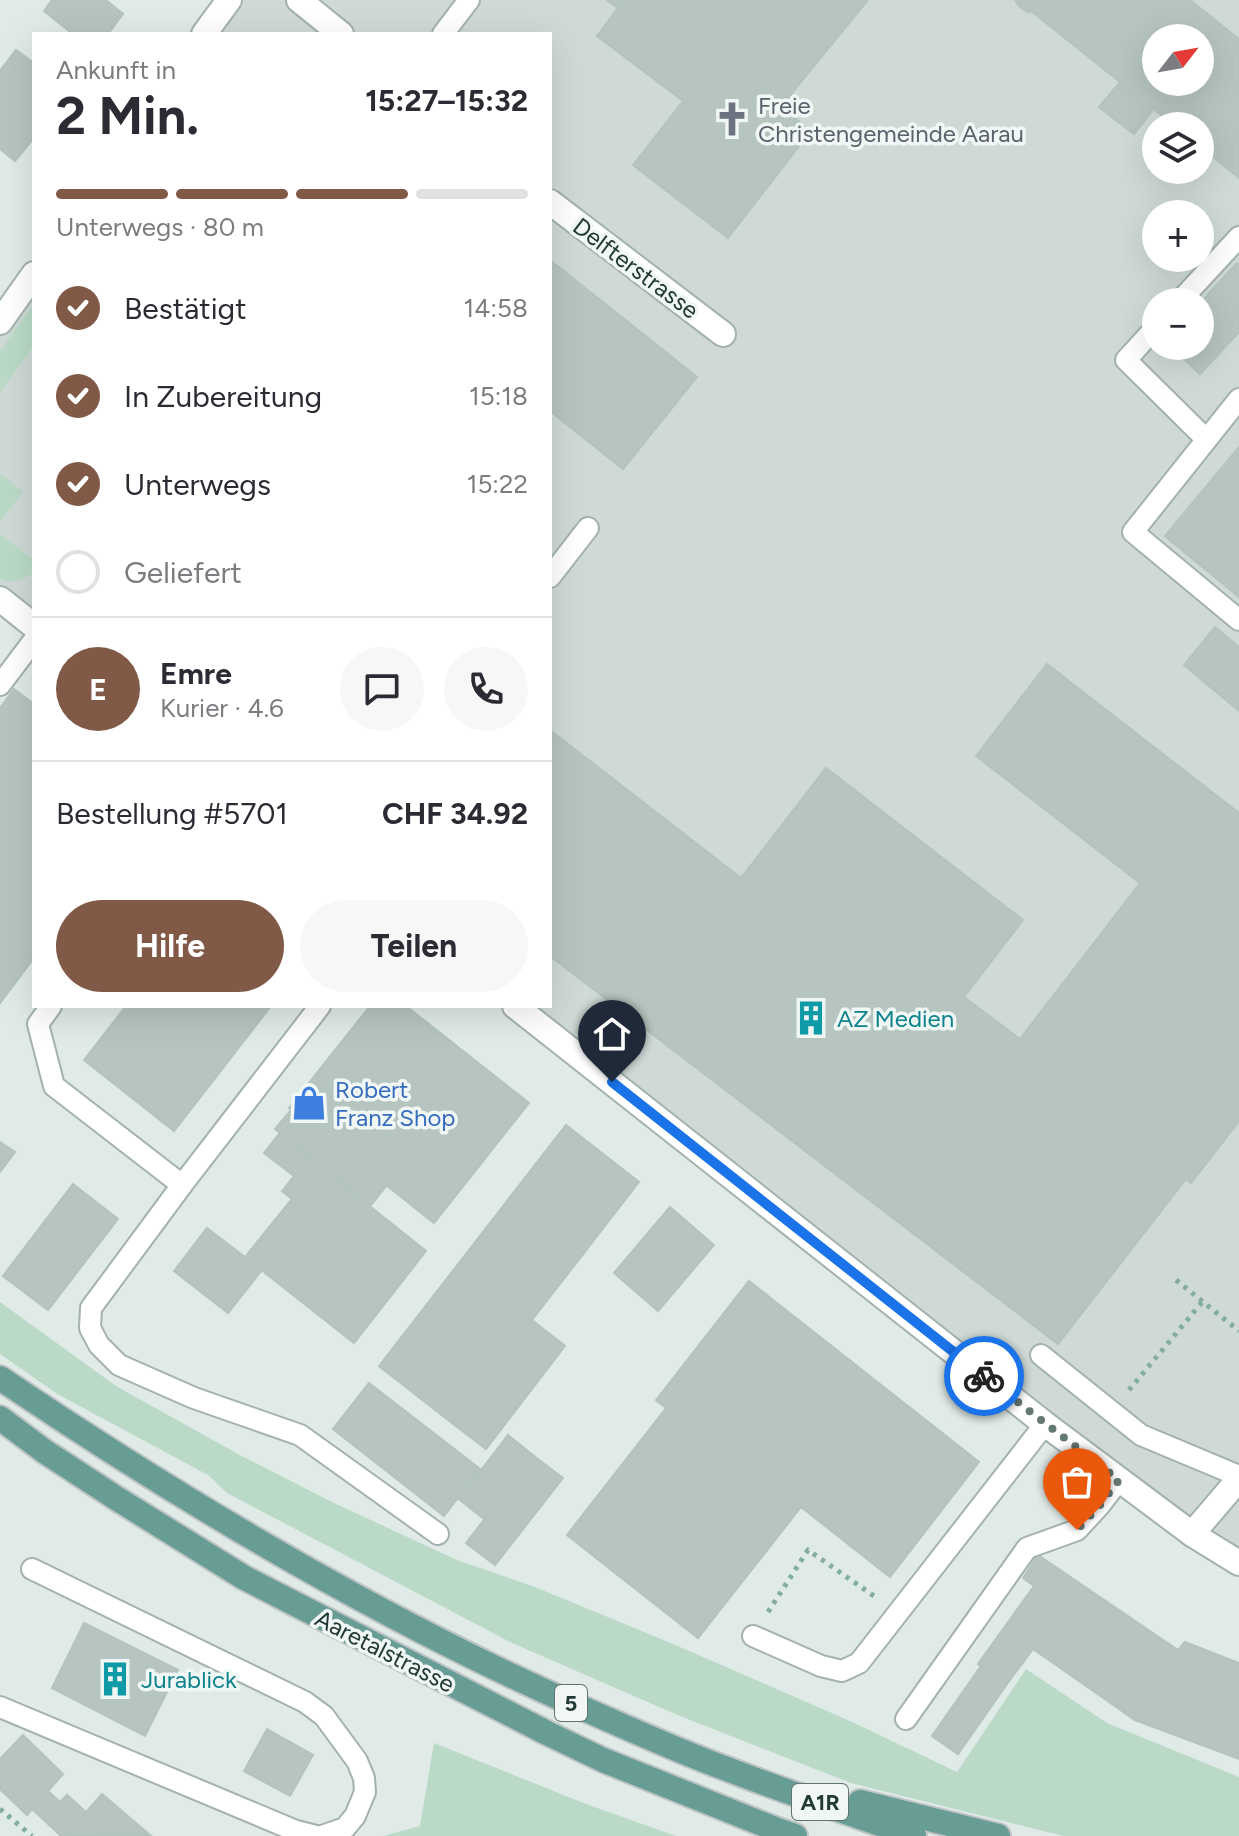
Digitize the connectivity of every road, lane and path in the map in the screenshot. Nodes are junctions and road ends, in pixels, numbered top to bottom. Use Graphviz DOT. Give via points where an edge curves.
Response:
graph roads {
  1 [pos="229,0"];
  2 [pos="299,0"];
  3 [pos="469,0"];
  4 [pos="205,32"];
  5 [pos="339,32"];
  6 [pos="445,32"];
  7 [pos="552,204"];
  8 [pos="1239,237"];
  9 [pos="32,277"];
  10 [pos="1192,288"];
  11 [pos="0,322"];
  12 [pos="723,334"];
  13 [pos="1142,342"];
  14 [pos="1239,399"];
  15 [pos="1206,439"];
  16 [pos="588,528"];
  17 [pos="552,574"];
  18 [pos="0,599"];
  19 [pos="1239,620"];
  20 [pos="32,625"];
  21 [pos="32,628"];
  22 [pos="0,685"];
  23 [pos="50,1008"];
  24 [pos="318,1008"];
  25 [pos="518,1008"];
  26 [pos="182,1185"];
  27 [pos="1176,1280"];
  28 [pos="1203,1301"];
  29 [pos="1239,1331"];
  30 [pos="1041,1355"];
  31 [pos="0,1378"];
  32 [pos="0,1418"];
  33 [pos="1045,1424"];
  34 [pos="1141,1435"];
  35 [pos="1239,1478"];
  36 [pos="1119,1480"];
  37 [pos="438,1534"];
  38 [pos="1192,1534"];
  39 [pos="1239,1563"];
  40 [pos="32,1569"];
  41 [pos="898,1612"];
  42 [pos="753,1636"];
  43 [pos="0,1707"];
  44 [pos="906,1719"];
  45 [pos="725,1769"];
  46 [pos="0,1809"];
  47 [pos="786,1834"];
  48 [pos="32,1836"];
  49 [pos="319,1836"];
  50 [pos="914,1836"];
  51 [pos="998,1836"];
  1 -- 4 [label="street"];
  2 -- 5 [label="street"];
  3 -- 6 [label="lane"];
  7 -- 12 [label="street, Delfterstrasse"];
  8 -- 10 [label="lane"];
  9 -- 11 [label="street"];
  13 -- 15 [label="lane" via="1126,360"];
  14 -- 15 [label="lane"];
  15 -- 19 [label="lane" via="1133,532"];
  16 -- 17 [label="lane"];
  18 -- 20 [label="street"];
  21 -- 22 [label="lane"];
  23 -- 26 [label="lane" via="38,1024 54,1086"];
  24 -- 26 [label="lane"];
  25 -- 33 [label="street"];
  26 -- 37 [label="lane" via="91,1308 90,1328 99,1345 119,1365 300,1435"];
  27 -- 28 [label="path"];
  28 -- 29 [label="path"];
  28 -- 34 [label="path" via="1124,1396"];
  30 -- 34 [label="lane"];
  31 -- 45 [label="main road, Aaretalstrasse / 5" via="259,1542 420,1630"];
  32 -- 47 [label="main road, Aaretalstrasse / 5" via="243,1577 603,1760"];
  33 -- 36 [label="street"];
  33 -- 41 [label="lane"];
  34 -- 35 [label="lane"];
  35 -- 38 [label="street"];
  36 -- 38 [label="street"];
  36 -- 44 [label="lane" via="1077,1530 1027,1548"];
  38 -- 39 [label="street"];
  40 -- 49 [label="lane" via="324,1716 357,1761 365,1792 345,1828"];
  41 -- 42 [label="lane" via="859,1663 842,1671"];
  41 -- 42 [label="path" via="808,1550"];
  43 -- 49 [label="lane"];
  45 -- 50 [label="main road, Aaretalstrasse / A1R"];
  45 -- 51 [label="main road, Aaretalstrasse"];
  46 -- 48 [label="path"];
}
